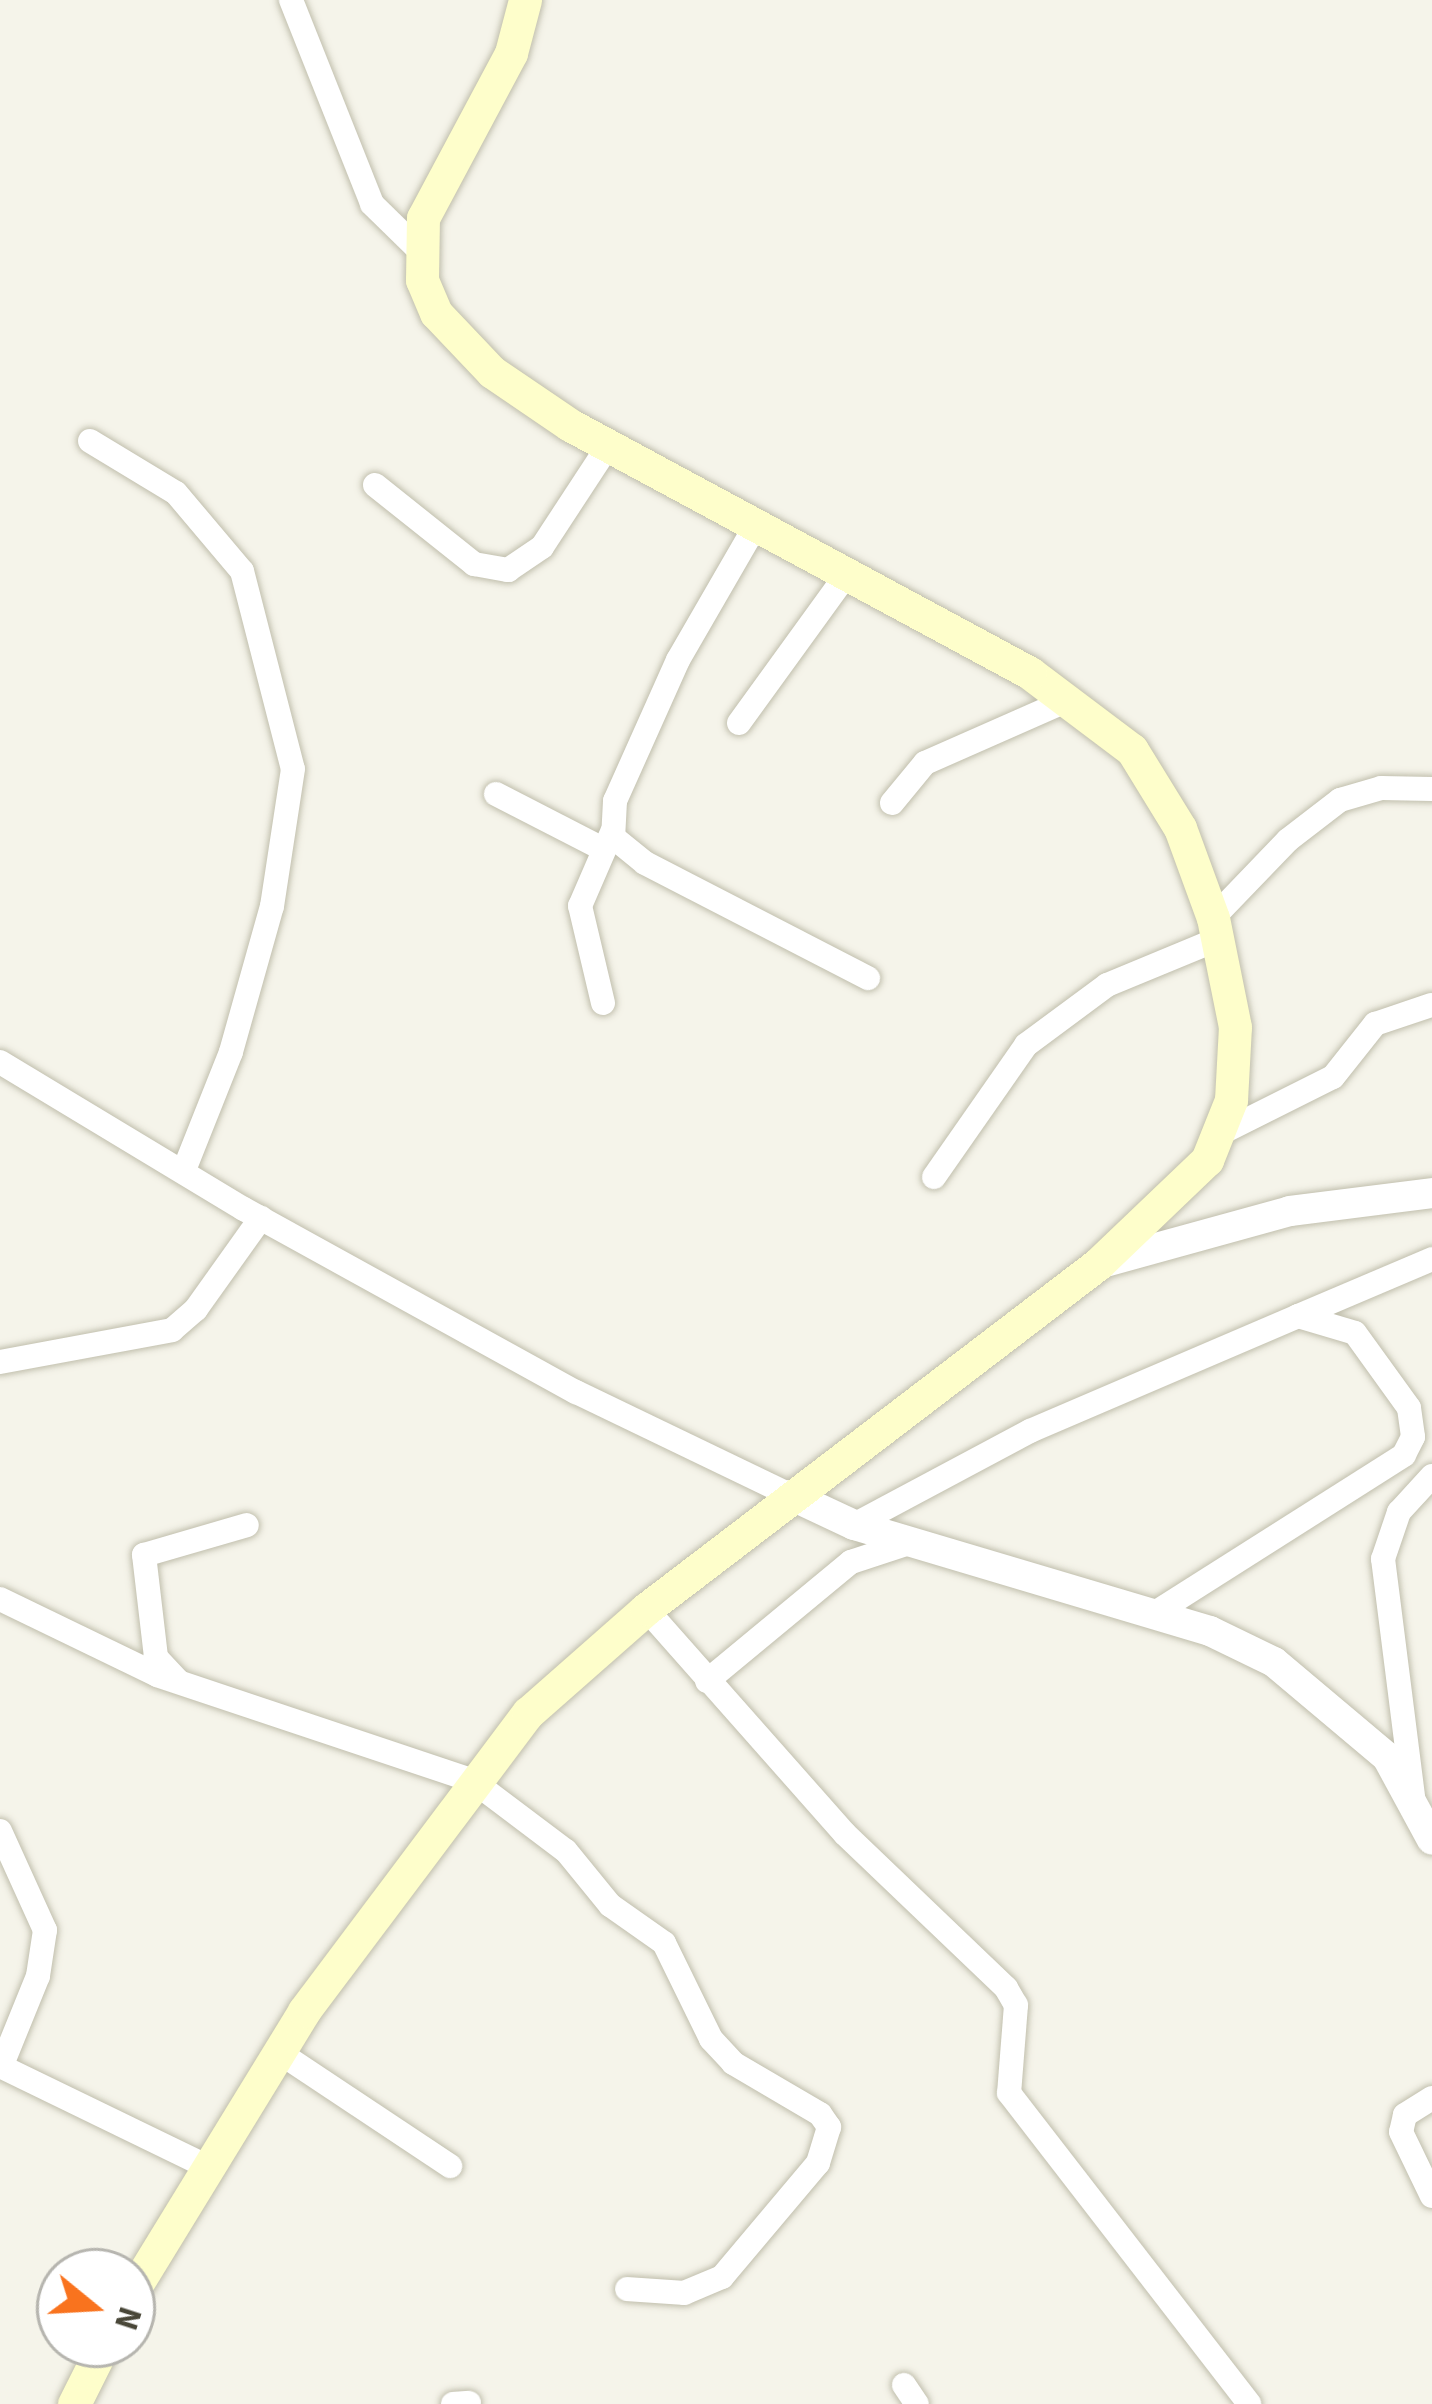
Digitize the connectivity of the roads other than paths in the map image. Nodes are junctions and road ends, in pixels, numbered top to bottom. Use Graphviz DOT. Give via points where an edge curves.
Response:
graph roads {
  1 [pos="291,0"];
  2 [pos="526,0"];
  3 [pos="418,248"];
  4 [pos="90,441"];
  5 [pos="608,446"];
  6 [pos="375,485"];
  7 [pos="756,525"];
  8 [pos="847,574"];
  9 [pos="1070,699"];
  10 [pos="740,722"];
  11 [pos="1432,789"];
  12 [pos="496,794"];
  13 [pos="892,803"];
  14 [pos="607,840"];
  15 [pos="1215,928"];
  16 [pos="868,978"];
  17 [pos="603,1004"];
  18 [pos="1431,1005"];
  19 [pos="0,1062"];
  20 [pos="1221,1132"];
  21 [pos="184,1170"];
  22 [pos="934,1177"];
  23 [pos="1432,1193"];
  24 [pos="261,1218"];
  25 [pos="1432,1259"];
  26 [pos="1098,1264"];
  27 [pos="1298,1316"];
  28 [pos="0,1362"];
  29 [pos="1432,1476"];
  30 [pos="790,1496"];
  31 [pos="248,1525"];
  32 [pos="854,1525"];
  33 [pos="912,1542"];
  34 [pos="0,1599"];
  35 [pos="646,1609"];
  36 [pos="1155,1613"];
  37 [pos="706,1681"];
  38 [pos="180,1682"];
  39 [pos="473,1781"];
  40 [pos="1413,1796"];
  41 [pos="0,1831"];
  42 [pos="1432,1840"];
  43 [pos="277,2051"];
  44 [pos="1,2066"];
  45 [pos="1432,2098"];
  46 [pos="204,2165"];
  47 [pos="450,2166"];
  48 [pos="1432,2196"];
  49 [pos="156,2250"];
  50 [pos="627,2289"];
  51 [pos="92,2368"];
  52 [pos="469,2403"];
  53 [pos="74,2404"];
  54 [pos="453,2404"];
  55 [pos="1249,2404"];
  1 -- 3 [label="street" via="372,204"];
  2 -- 3 [label="main road" via="511,53 439,180"];
  3 -- 5 [label="main road" via="436,313 461,342 529,398"];
  4 -- 21 [label="street" via="176,493 242,572 292,769 272,906 231,1052"];
  5 -- 6 [label="street" via="542,547 508,570 473,564"];
  5 -- 7 [label="main road"];
  7 -- 8 [label="main road"];
  7 -- 14 [label="street" via="678,660 615,801"];
  8 -- 9 [label="main road"];
  8 -- 10 [label="street"];
  9 -- 13 [label="street" via="925,764"];
  9 -- 15 [label="main road" via="1132,749 1157,783"];
  11 -- 15 [label="street" via="1381,788 1340,800 1288,839"];
  12 -- 14 [label="street"];
  14 -- 16 [label="street"];
  14 -- 17 [label="street" via="580,906"];
  15 -- 20 [label="main road" via="1235,1027"];
  15 -- 22 [label="street" via="1107,985 1039,1035"];
  18 -- 20 [label="street" via="1375,1024 1322,1084"];
  19 -- 21 [label="street"];
  20 -- 26 [label="main road" via="1184,1188"];
  21 -- 24 [label="street"];
  23 -- 26 [label="street" via="1290,1211"];
  24 -- 28 [label="street" via="196,1310 172,1330"];
  24 -- 30 [label="street" via="661,1438"];
  25 -- 27 [label="street"];
  26 -- 30 [label="main road"];
  27 -- 32 [label="street" via="1030,1431"];
  27 -- 36 [label="street" via="1355,1333 1409,1408 1413,1437 1404,1455"];
  29 -- 40 [label="street" via="1399,1512 1383,1559"];
  30 -- 32 [label="street"];
  30 -- 35 [label="main road"];
  31 -- 38 [label="street" via="161,1545 140,1564 156,1657"];
  32 -- 33 [label="street"];
  33 -- 36 [label="street"];
  33 -- 37 [label="street" via="851,1562"];
  34 -- 38 [label="street"];
  35 -- 37 [label="street"];
  35 -- 39 [label="main road" via="528,1713"];
  36 -- 40 [label="street" via="1274,1662 1350,1720"];
  37 -- 55 [label="street" via="845,1834 1006,1988 1016,2005 1009,2093"];
  38 -- 39 [label="street"];
  39 -- 43 [label="main road"];
  39 -- 50 [label="street" via="566,1851 610,1905 664,1943 711,2039 733,2062 800,2099 829,2127 818,2163 722,2277 684,2293"];
  40 -- 42 [label="street"];
  41 -- 44 [label="street" via="46,1930 38,1976"];
  43 -- 46 [label="main road"];
  43 -- 47 [label="street"];
  44 -- 46 [label="street"];
  45 -- 48 [label="street" via="1405,2115 1402,2132"];
  46 -- 49 [label="main road"];
  51 -- 53 [label="main road"];
  52 -- 54 [label="street"];
}
